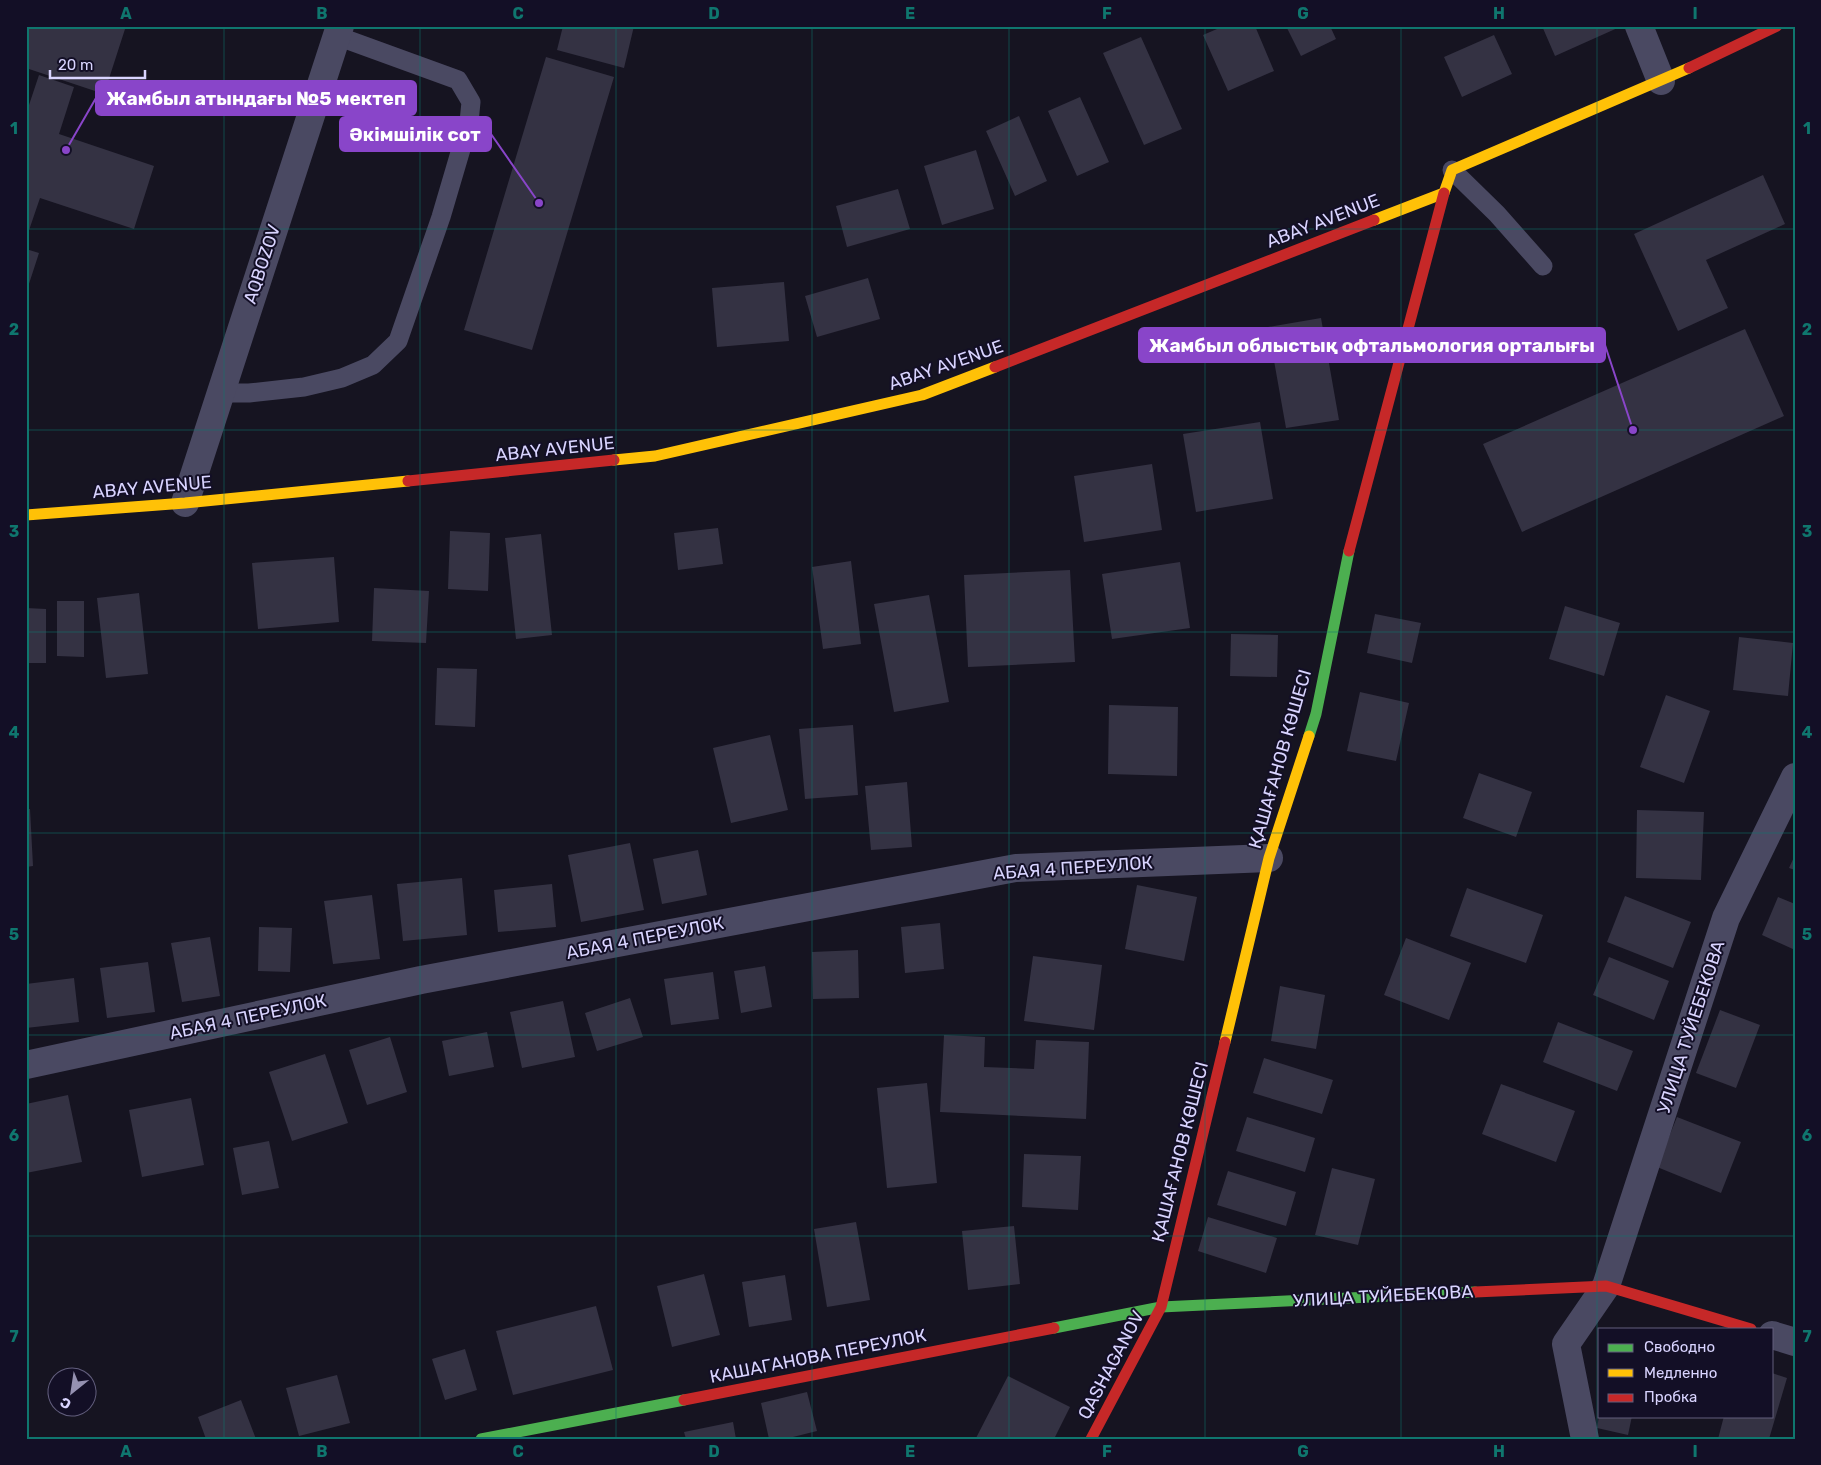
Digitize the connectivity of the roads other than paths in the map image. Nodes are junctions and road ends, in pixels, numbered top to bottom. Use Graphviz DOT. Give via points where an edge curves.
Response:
graph roads {
  1 [pos="1639,26"];
  2 [pos="1778,26"];
  3 [pos="338,31"];
  4 [pos="1661,81"];
  5 [pos="1452,170"];
  6 [pos="1444,193"];
  7 [pos="1543,266"];
  8 [pos="220,393"];
  9 [pos="185,502"];
  10 [pos="26,515"];
  11 [pos="1795,777"];
  12 [pos="1269,858"];
  13 [pos="26,1065"];
  14 [pos="1606,1286"];
  15 [pos="1161,1307"];
  16 [pos="1748,1328"];
  17 [pos="1774,1336"];
  18 [pos="1795,1342"];
  19 [pos="481,1439"];
  20 [pos="1091,1439"];
  21 [pos="1585,1439"];
  1 -- 4 [label="street"];
  2 -- 4 [label="street"];
  3 -- 8 [label="street, AQBOZOV"];
  3 -- 8 [label="lane" via="458,80 471,102 469,122 442,217 398,341 373,365 342,378 304,387"];
  4 -- 5 [label="street"];
  5 -- 6 [label="street"];
  5 -- 7 [label="lane"];
  6 -- 9 [label="street, ABAY AVENUE" via="922,395 655,456"];
  6 -- 12 [label="street, ҚАШАҒАНОВ КӨШЕСІ" via="1348,555 1316,714"];
  8 -- 9 [label="street, AQBOZOV"];
  9 -- 10 [label="street, ABAY AVENUE"];
  11 -- 14 [label="street, УЛИЦА ТУЙЕБЕКОВА" via="1726,918"];
  12 -- 13 [label="street, АБАЯ 4 ПЕРЕУЛОК" via="1016,868 421,980"];
  12 -- 15 [label="street, ҚАШАҒАНОВ КӨШЕСІ"];
  14 -- 15 [label="street, УЛИЦА ТУЙЕБЕКОВА"];
  14 -- 16 [label="street, УЛИЦА ТУЙЕБЕКОВА"];
  14 -- 21 [label="street" via="1566,1344"];
  15 -- 19 [label="street, КАШАГАНОВА ПЕРЕУЛОК"];
  15 -- 20 [label="street, QASHAGANOV"];
  17 -- 18 [label="street"];
}
